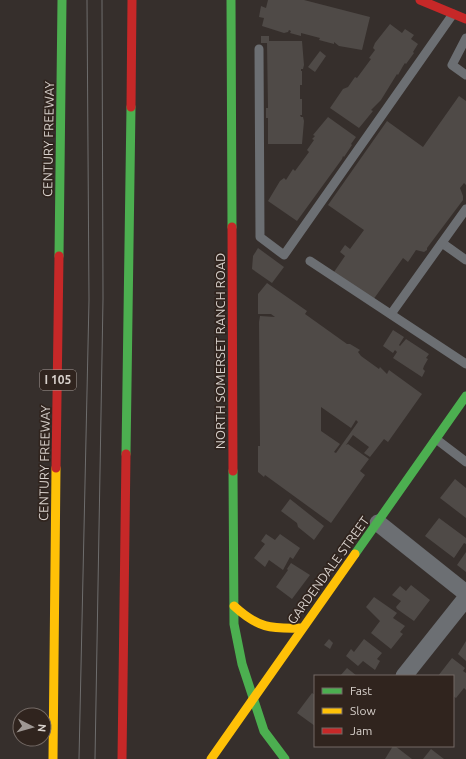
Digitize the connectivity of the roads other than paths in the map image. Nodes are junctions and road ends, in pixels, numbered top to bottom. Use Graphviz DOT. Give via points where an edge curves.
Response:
graph roads {
  1 [pos="62,0"];
  2 [pos="132,0"];
  3 [pos="231,0"];
  4 [pos="420,0"];
  5 [pos="453,14"];
  6 [pos="466,19"];
  7 [pos="466,38"];
  8 [pos="259,49"];
  9 [pos="466,75"];
  10 [pos="466,209"];
  11 [pos="442,243"];
  12 [pos="466,260"];
  13 [pos="310,261"];
  14 [pos="391,314"];
  15 [pos="466,364"];
  16 [pos="466,396"];
  17 [pos="436,439"];
  18 [pos="466,462"];
  19 [pos="378,523"];
  20 [pos="466,593"];
  21 [pos="466,598"];
  22 [pos="234,606"];
  23 [pos="302,628"];
  24 [pos="405,675"];
  25 [pos="252,700"];
  26 [pos="52,759"];
  27 [pos="122,759"];
  28 [pos="211,759"];
  29 [pos="285,759"];
  1 -- 26 [label="main road, CENTURY FREEWAY / I 105"];
  2 -- 27 [label="main road"];
  3 -- 22 [label="main road, NORTH SOMERSET RANCH ROAD"];
  4 -- 5 [label="main road"];
  5 -- 6 [label="main road"];
  5 -- 8 [label="lane" via="284,255 260,237"];
  7 -- 9 [label="lane" via="452,65"];
  10 -- 11 [label="lane"];
  11 -- 12 [label="lane"];
  11 -- 14 [label="lane"];
  13 -- 14 [label="lane"];
  14 -- 15 [label="lane"];
  16 -- 17 [label="main road, GARDENDALE STREET"];
  17 -- 18 [label="lane"];
  17 -- 19 [label="main road, GARDENDALE STREET"];
  19 -- 20 [label="street"];
  19 -- 23 [label="main road, GARDENDALE STREET"];
  21 -- 24 [label="street"];
  22 -- 23 [label="main road" via="268,629"];
  22 -- 25 [label="main road, NORTH SOMERSET RANCH ROAD" via="234,624"];
  23 -- 25 [label="main road, GARDENDALE STREET"];
  25 -- 28 [label="main road, GARDENDALE STREET"];
  25 -- 29 [label="main road, NORTH SOMERSET RANCH ROAD" via="264,731"];
}
